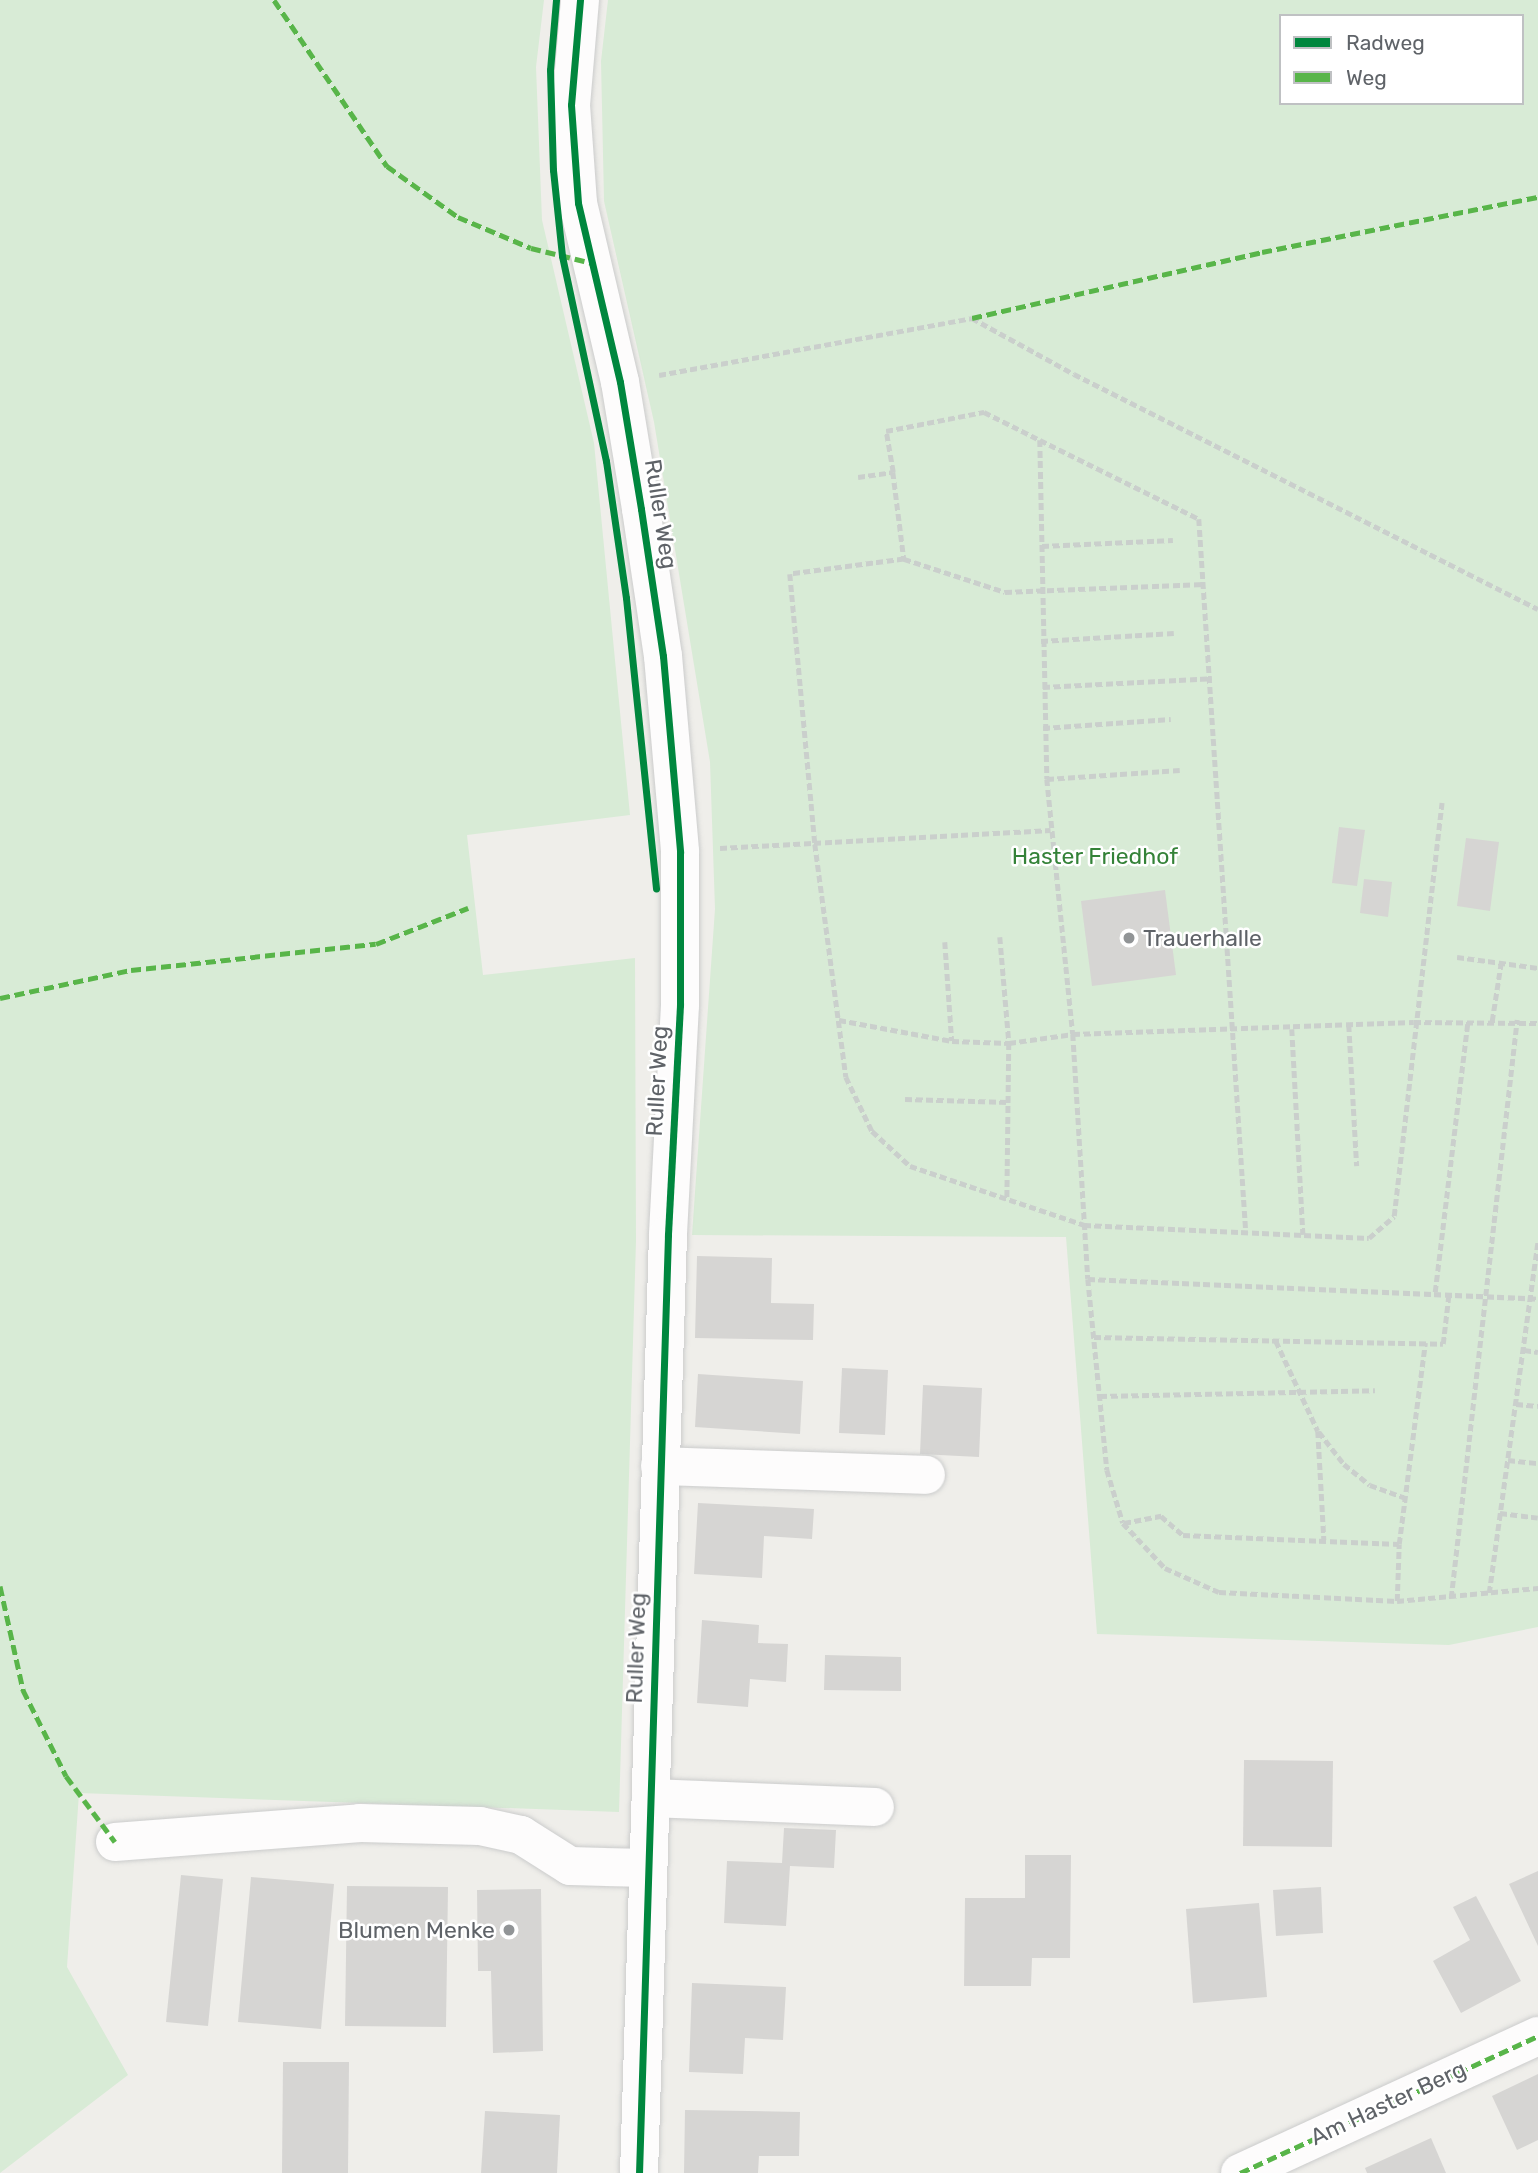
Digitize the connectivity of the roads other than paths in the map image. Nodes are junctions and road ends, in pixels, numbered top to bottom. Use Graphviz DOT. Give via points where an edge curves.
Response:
graph roads {
  1 [pos="580,0"];
  2 [pos="660,1466"];
  3 [pos="926,1475"];
  4 [pos="651,1798"];
  5 [pos="875,1807"];
  6 [pos="115,1842"];
  7 [pos="648,1868"];
  8 [pos="1538,2036"];
  9 [pos="639,2173"];
  10 [pos="1240,2173"];
  1 -- 2 [label="street, Ruller Weg" via="571,105 578,203 620,382 663,656 680,852 680,1004"];
  2 -- 3 [label="street"];
  2 -- 4 [label="street, Ruller Weg"];
  4 -- 5 [label="street"];
  4 -- 7 [label="street, Ruller Weg"];
  6 -- 7 [label="street" via="360,1823 480,1826 521,1835 570,1866"];
  7 -- 9 [label="street, Ruller Weg"];
  8 -- 10 [label="street, Am Haster Berg"];
}
